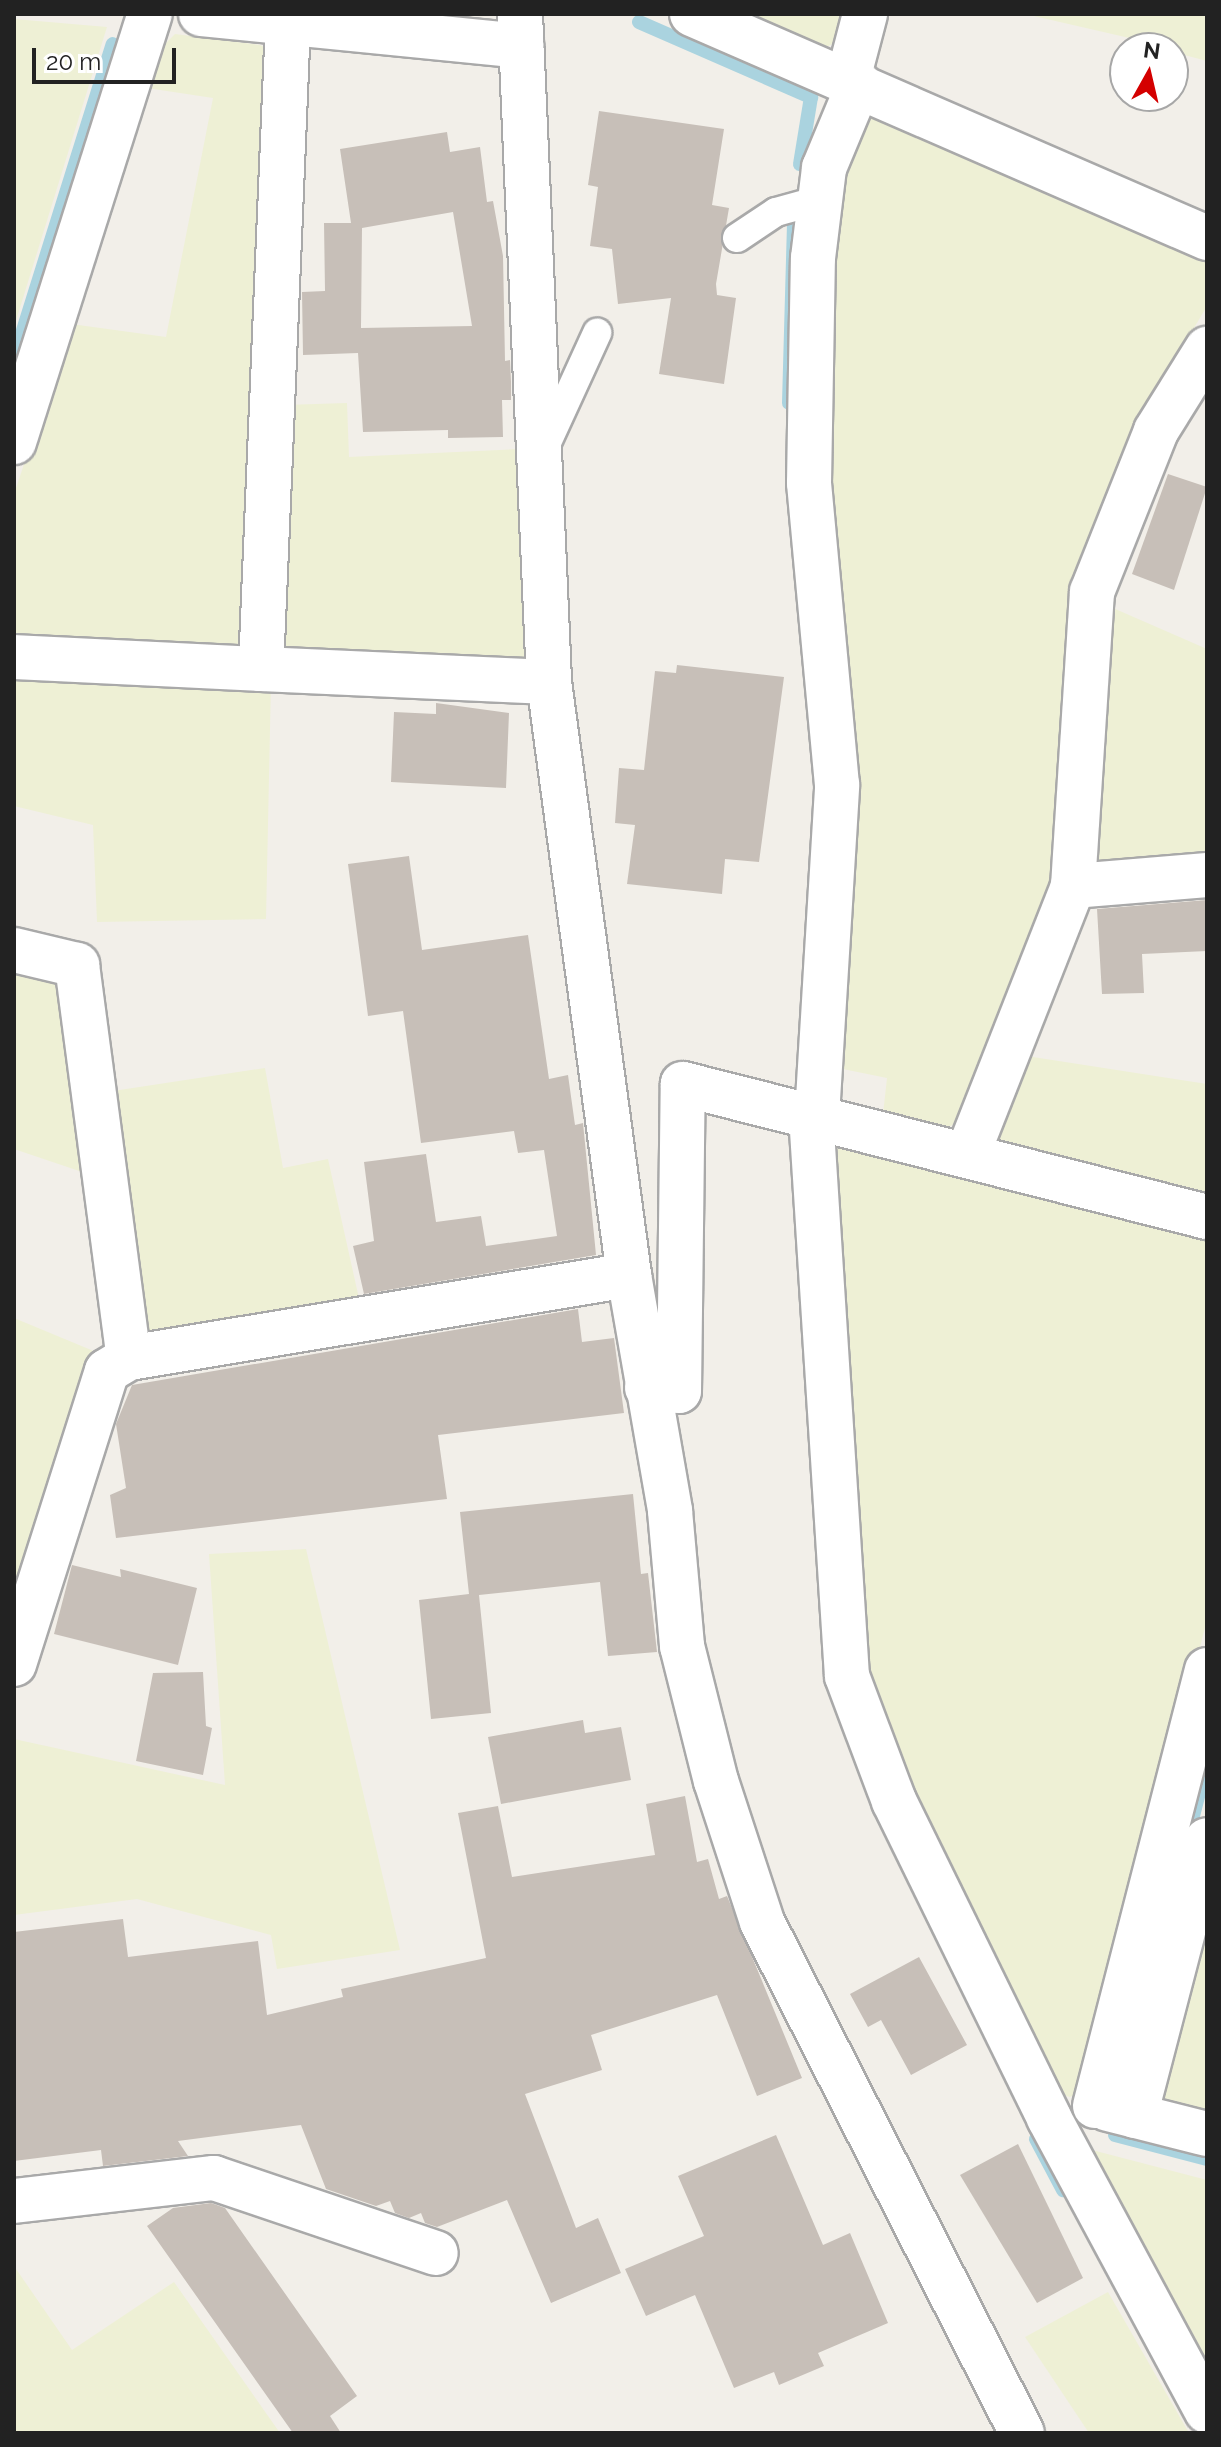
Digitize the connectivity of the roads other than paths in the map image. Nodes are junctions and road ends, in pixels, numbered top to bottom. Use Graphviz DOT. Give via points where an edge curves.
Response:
graph roads {
  1 [pos="150,14"];
  2 [pos="201,14"];
  3 [pos="692,14"];
  4 [pos="865,14"];
  5 [pos="288,22"];
  6 [pos="520,30"];
  7 [pos="853,82"];
  8 [pos="820,200"];
  9 [pos="737,238"];
  10 [pos="1207,238"];
  11 [pos="597,333"];
  12 [pos="1207,349"];
  13 [pos="14,442"];
  14 [pos="539,462"];
  15 [pos="14,657"];
  16 [pos="261,669"];
  17 [pos="549,682"];
  18 [pos="1207,875"];
  19 [pos="1073,886"];
  20 [pos="14,950"];
  21 [pos="814,1116"];
  22 [pos="968,1153"];
  23 [pos="1207,1217"];
  24 [pos="629,1275"];
  25 [pos="129,1358"];
  26 [pos="647,1388"];
  27 [pos="14,1664"];
  28 [pos="1207,1670"];
  29 [pos="1207,1840"];
  30 [pos="1115,2111"];
  31 [pos="1049,2118"];
  32 [pos="1207,2134"];
  33 [pos="14,2201"];
  34 [pos="436,2253"];
  35 [pos="1207,2411"];
  36 [pos="1022,2433"];
  1 -- 13 [label="street"];
  2 -- 5 [label="street"];
  3 -- 7 [label="street"];
  4 -- 7 [label="street"];
  5 -- 6 [label="street"];
  5 -- 16 [label="street"];
  6 -- 14 [label="street"];
  7 -- 8 [label="street" via="824,168"];
  7 -- 10 [label="street"];
  8 -- 9 [label="lane" via="776,212"];
  8 -- 21 [label="street" via="813,258 809,483 837,785"];
  11 -- 14 [label="lane"];
  12 -- 19 [label="street" via="1156,431 1092,592"];
  14 -- 17 [label="street"];
  15 -- 16 [label="street"];
  16 -- 17 [label="street"];
  17 -- 24 [label="street"];
  18 -- 19 [label="street"];
  19 -- 22 [label="street"];
  20 -- 25 [label="street" via="77,965"];
  21 -- 22 [label="street"];
  21 -- 26 [label="street" via="683,1084 679,1391"];
  21 -- 31 [label="street" via="847,1676 894,1801"];
  22 -- 23 [label="street"];
  24 -- 25 [label="street"];
  24 -- 26 [label="street"];
  25 -- 27 [label="street" via="107,1371"];
  26 -- 36 [label="street" via="670,1511 682,1646 716,1781 762,1922"];
  28 -- 30 [label="street"];
  29 -- 30 [label="street"];
  30 -- 31 [label="street"];
  30 -- 32 [label="street"];
  31 -- 35 [label="street"];
  33 -- 34 [label="street" via="214,2178"];
}
